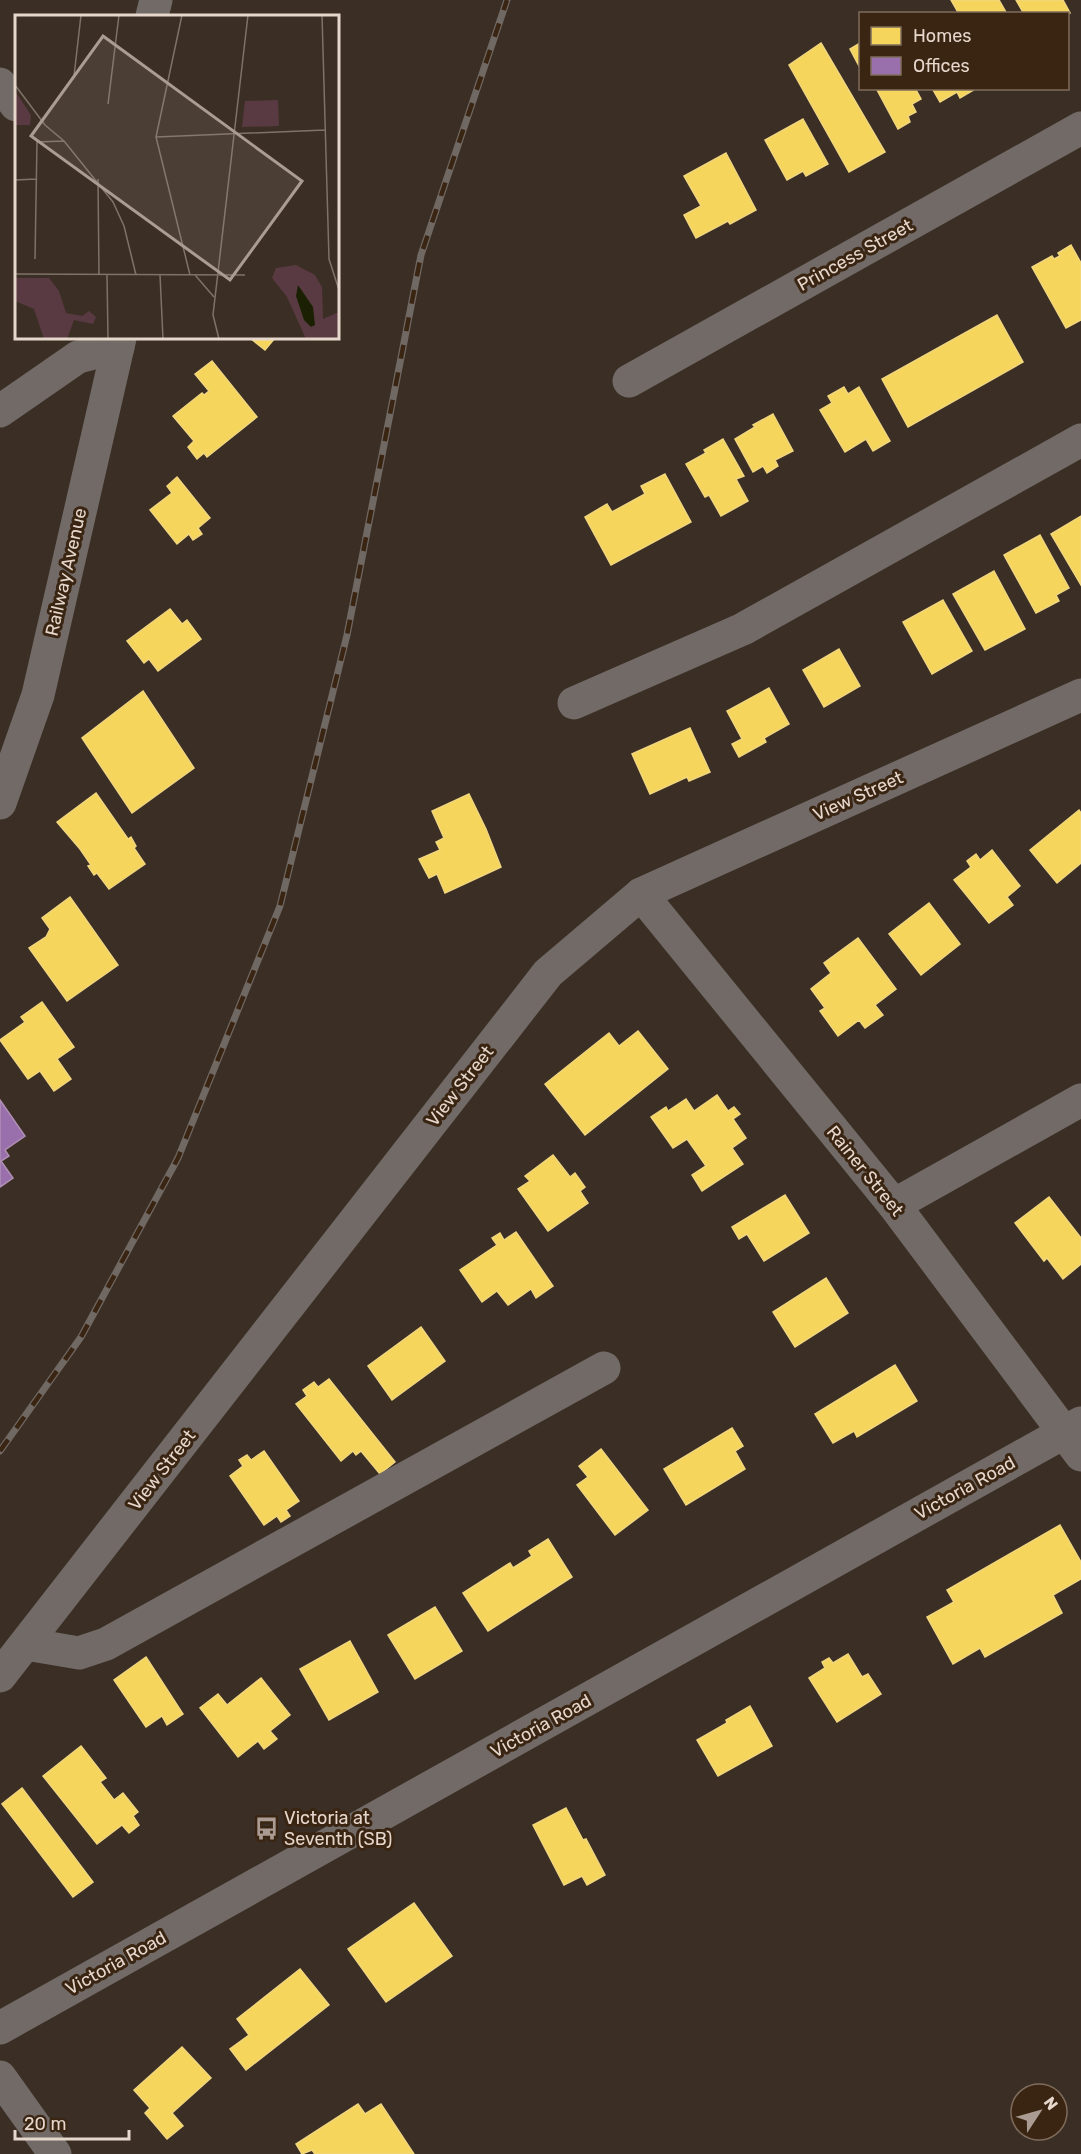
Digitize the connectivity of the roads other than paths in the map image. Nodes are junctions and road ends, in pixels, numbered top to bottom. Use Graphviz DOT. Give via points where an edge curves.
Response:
graph roads {
  1 [pos="156,0"];
  2 [pos="152,15"];
  3 [pos="0,84"];
  4 [pos="15,104"];
  5 [pos="1081,128"];
  6 [pos="119,342"];
  7 [pos="629,381"];
  8 [pos="0,411"];
  9 [pos="1081,440"];
  10 [pos="38,695"];
  11 [pos="1081,696"];
  12 [pos="574,703"];
  13 [pos="0,724"];
  14 [pos="0,803"];
  15 [pos="641,894"];
  16 [pos="1081,1100"];
  17 [pos="894,1205"];
  18 [pos="604,1368"];
  19 [pos="1075,1437"];
  20 [pos="26,1644"];
  21 [pos="0,1676"];
  22 [pos="0,2028"];
  23 [pos="0,2077"];
  24 [pos="55,2154"];
  1 -- 2 [label="street"];
  3 -- 4 [label="street"];
  5 -- 7 [label="street, Princess Street"];
  6 -- 8 [label="street" via="78,357"];
  6 -- 10 [label="street, Railway Avenue"];
  9 -- 12 [label="street" via="743,629"];
  10 -- 13 [label="street"];
  10 -- 14 [label="street, Railway Avenue"];
  11 -- 15 [label="street, View Street"];
  15 -- 17 [label="street, Rainer Street"];
  15 -- 20 [label="street, View Street" via="548,973"];
  16 -- 17 [label="street"];
  17 -- 19 [label="street, Rainer Street"];
  18 -- 20 [label="street" via="106,1644 79,1653"];
  19 -- 22 [label="street, Victoria Road"];
  20 -- 21 [label="street, View Street"];
  23 -- 24 [label="street"];
}
